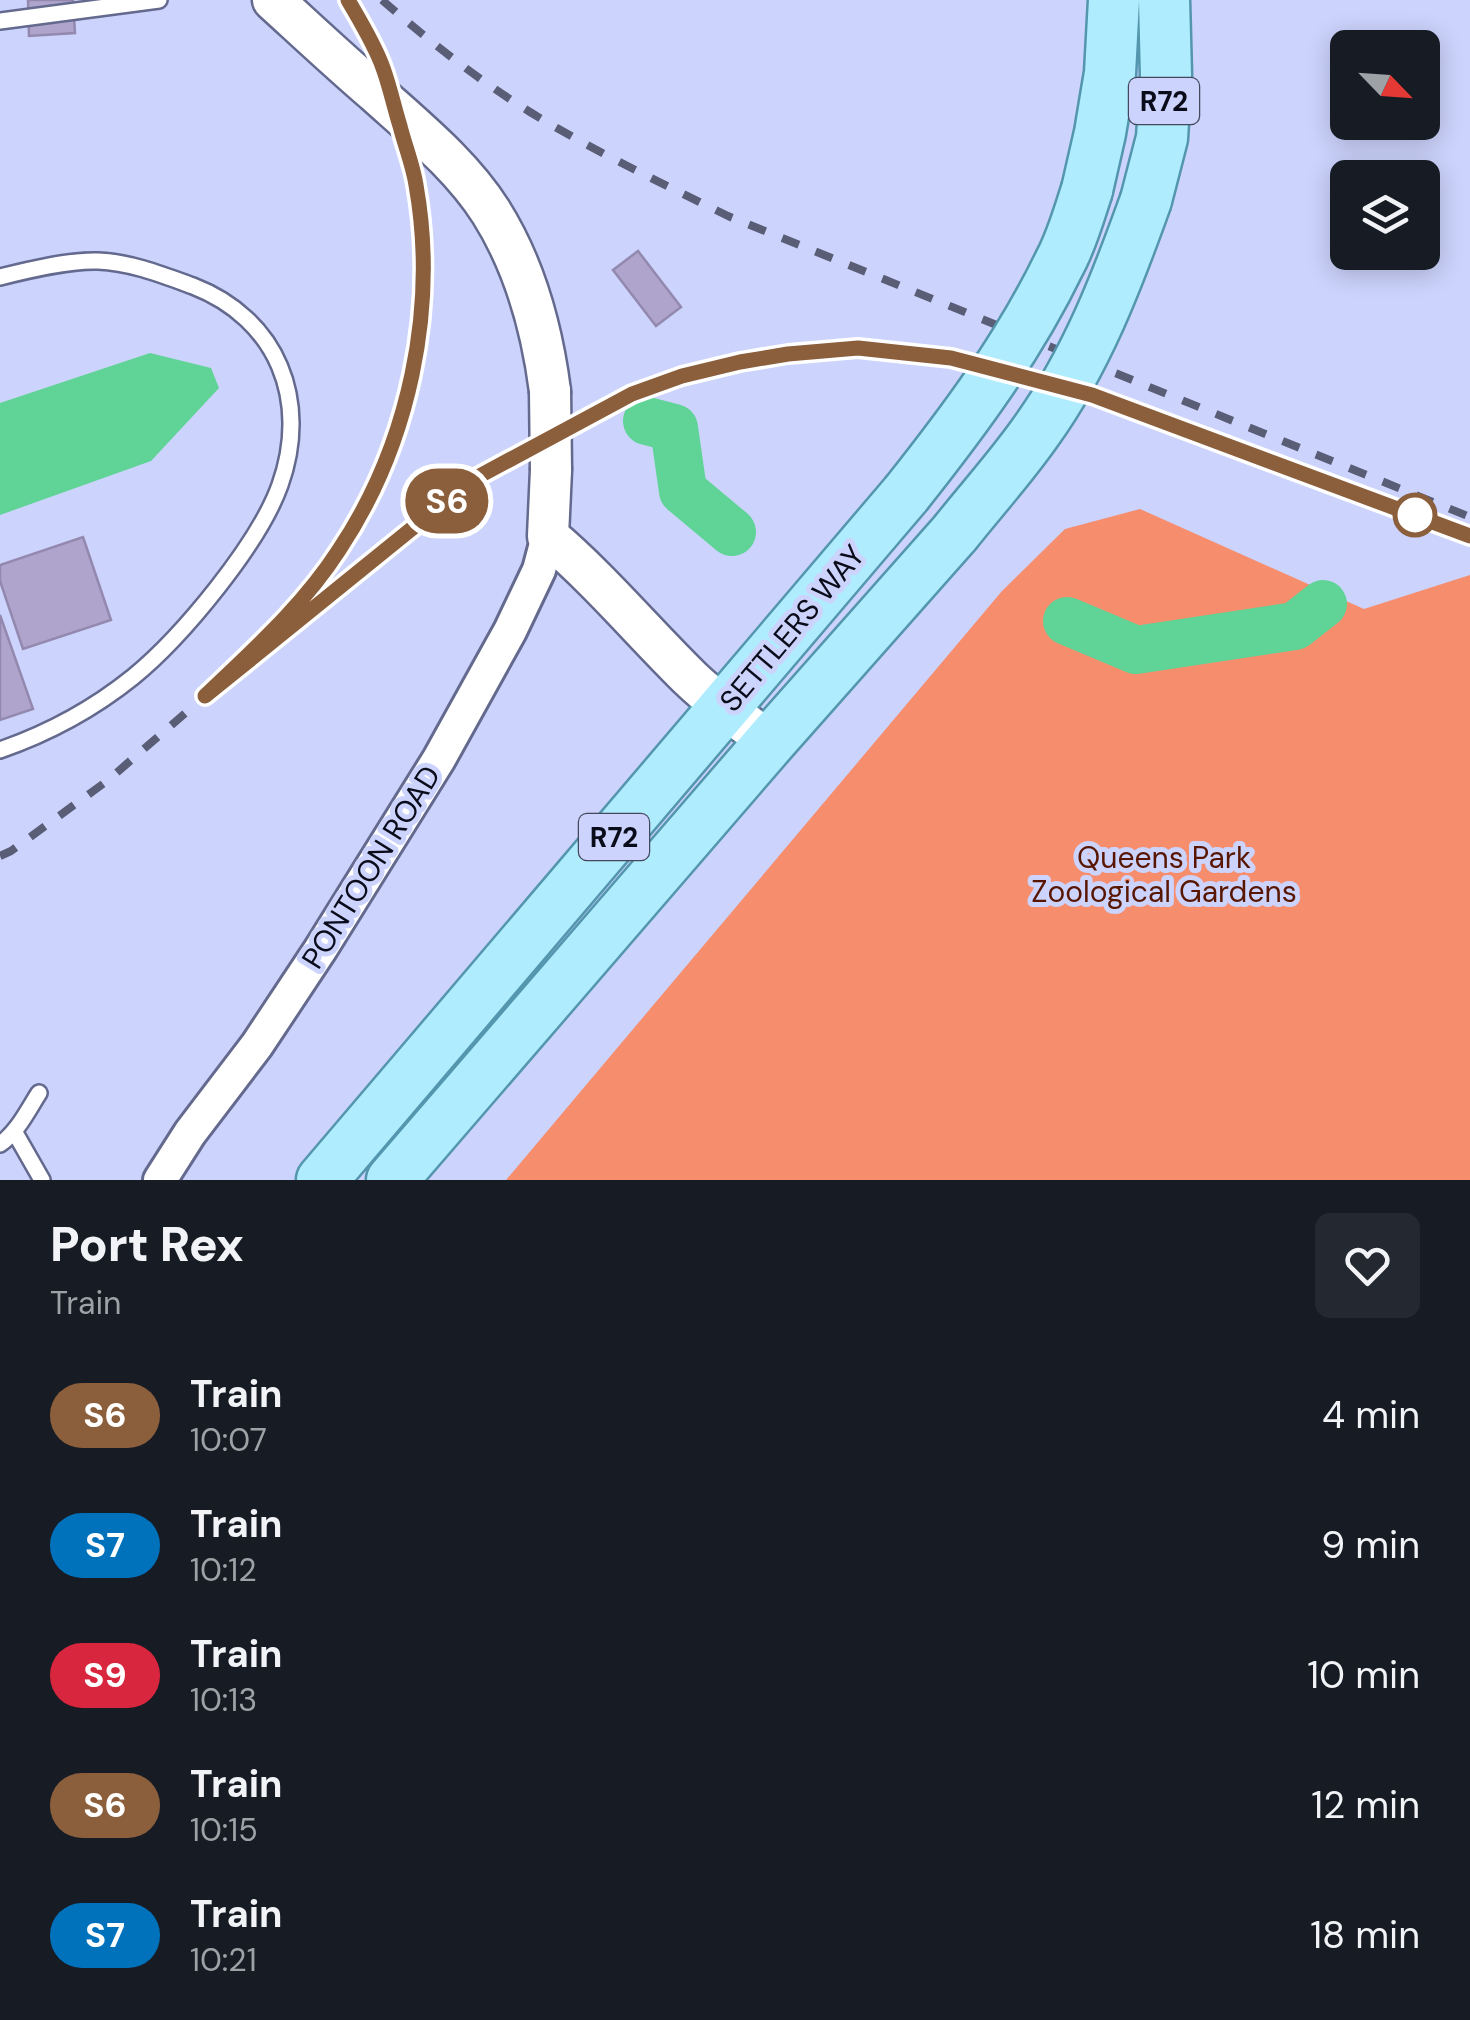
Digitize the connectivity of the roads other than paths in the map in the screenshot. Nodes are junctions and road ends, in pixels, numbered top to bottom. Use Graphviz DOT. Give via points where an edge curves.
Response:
graph roads {
  1 [pos="159,0"];
  2 [pos="274,0"];
  3 [pos="1114,0"];
  4 [pos="1164,0"];
  5 [pos="134,1"];
  6 [pos="0,21"];
  7 [pos="0,277"];
  8 [pos="548,536"];
  9 [pos="724,708"];
  10 [pos="770,742"];
  11 [pos="0,750"];
  12 [pos="39,1093"];
  13 [pos="14,1132"];
  14 [pos="0,1144"];
  15 [pos="42,1180"];
  16 [pos="160,1180"];
  17 [pos="322,1180"];
  18 [pos="392,1180"];
  1 -- 5 [label="lane"];
  2 -- 8 [label="street, PONTOON ROAD, bridge" via="417,128 469,182 508,240 545,350 552,470"];
  3 -- 9 [label="main road, SETTLERS WAY / R72, bridge" via="1110,73 1087,190 1034,312 962,424"];
  4 -- 10 [label="main road, SETTLERS WAY / R72, bridge" via="1162,138 1146,200 1089,343 1036,432"];
  5 -- 6 [label="lane"];
  7 -- 11 [label="lane" via="97,261 204,291 238,310 264,336 289,392 291,424 280,486 262,524 202,606 106,697 68,723"];
  8 -- 9 [label="street"];
  8 -- 16 [label="street, PONTOON ROAD" via="517,616 439,759 278,1014"];
  9 -- 10 [label="street"];
  9 -- 17 [label="main road, SETTLERS WAY / R72"];
  10 -- 18 [label="main road, SETTLERS WAY / R72"];
  12 -- 13 [label="lane"];
  13 -- 14 [label="lane"];
  13 -- 15 [label="lane"];
}
